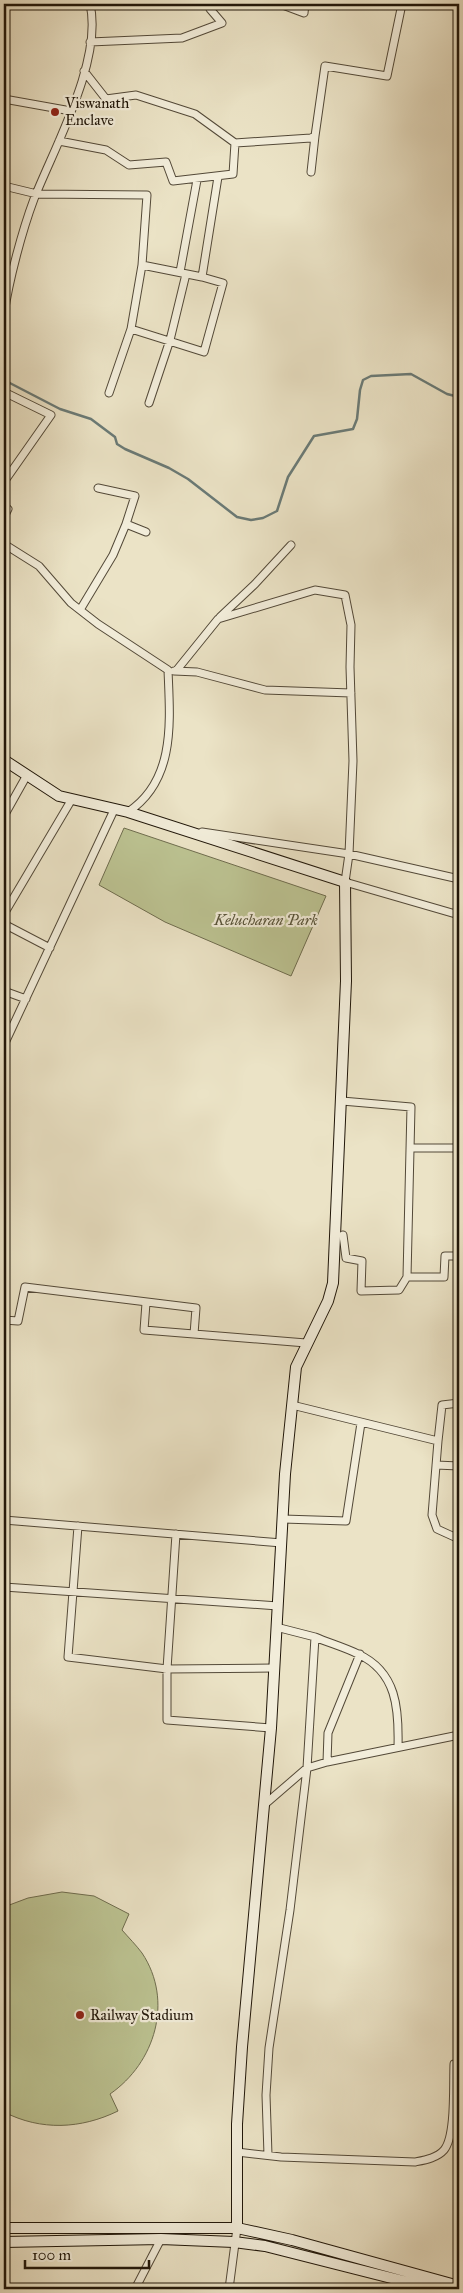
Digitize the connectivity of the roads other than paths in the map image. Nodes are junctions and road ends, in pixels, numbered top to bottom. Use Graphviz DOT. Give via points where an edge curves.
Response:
graph roads {
  1 [pos="90,4"];
  2 [pos="217,4"];
  3 [pos="280,4"];
  4 [pos="305,4"];
  5 [pos="402,4"];
  6 [pos="90,42"];
  7 [pos="84,71"];
  8 [pos="4,99"];
  9 [pos="71,111"];
  10 [pos="315,136"];
  11 [pos="59,141"];
  12 [pos="234,143"];
  13 [pos="311,172"];
  14 [pos="218,176"];
  15 [pos="197,180"];
  16 [pos="4,186"];
  17 [pos="36,194"];
  18 [pos="142,265"];
  19 [pos="183,273"];
  20 [pos="202,277"];
  21 [pos="4,314"];
  22 [pos="131,329"];
  23 [pos="170,340"];
  24 [pos="4,392"];
  25 [pos="110,393"];
  26 [pos="149,403"];
  27 [pos="4,482"];
  28 [pos="98,488"];
  29 [pos="4,506"];
  30 [pos="4,517"];
  31 [pos="126,524"];
  32 [pos="146,532"];
  33 [pos="4,544"];
  34 [pos="291,545"];
  35 [pos="80,610"];
  36 [pos="218,619"];
  37 [pos="172,670"];
  38 [pos="351,693"];
  39 [pos="4,760"];
  40 [pos="27,775"];
  41 [pos="72,799"];
  42 [pos="114,810"];
  43 [pos="128,812"];
  44 [pos="4,816"];
  45 [pos="177,828"];
  46 [pos="349,854"];
  47 [pos="459,879"];
  48 [pos="345,882"];
  49 [pos="4,914"];
  50 [pos="459,915"];
  51 [pos="4,924"];
  52 [pos="50,948"];
  53 [pos="4,991"];
  54 [pos="26,1000"];
  55 [pos="4,1045"];
  56 [pos="342,1101"];
  57 [pos="410,1148"];
  58 [pos="459,1148"];
  59 [pos="344,1235"];
  60 [pos="459,1256"];
  61 [pos="407,1277"];
  62 [pos="146,1303"];
  63 [pos="4,1320"];
  64 [pos="194,1334"];
  65 [pos="306,1343"];
  66 [pos="459,1402"];
  67 [pos="292,1405"];
  68 [pos="361,1422"];
  69 [pos="438,1441"];
  70 [pos="436,1465"];
  71 [pos="459,1466"];
  72 [pos="283,1519"];
  73 [pos="4,1520"];
  74 [pos="78,1526"];
  75 [pos="176,1534"];
  76 [pos="459,1539"];
  77 [pos="282,1543"];
  78 [pos="4,1587"];
  79 [pos="73,1592"];
  80 [pos="173,1598"];
  81 [pos="278,1606"];
  82 [pos="276,1628"];
  83 [pos="315,1637"];
  84 [pos="360,1654"];
  85 [pos="167,1668"];
  86 [pos="273,1668"];
  87 [pos="271,1728"];
  88 [pos="459,1735"];
  89 [pos="398,1747"];
  90 [pos="327,1762"];
  91 [pos="307,1768"];
  92 [pos="264,1805"];
  93 [pos="459,2064"];
  94 [pos="237,2152"];
  95 [pos="268,2156"];
  96 [pos="4,2228"];
  97 [pos="237,2228"];
  98 [pos="161,2239"];
  99 [pos="4,2242"];
  100 [pos="234,2242"];
  101 [pos="459,2286"];
  102 [pos="135,2289"];
  103 [pos="228,2289"];
  104 [pos="435,2289"];
  1 -- 6 [label="street" via="94,18"];
  2 -- 6 [label="street" via="210,9 222,23 182,38"];
  3 -- 4 [label="street" via="304,13"];
  5 -- 10 [label="street" via="387,76 325,66"];
  6 -- 7 [label="street"];
  7 -- 9 [label="street"];
  7 -- 12 [label="street" via="106,99 136,95 194,114"];
  8 -- 9 [label="street"];
  9 -- 11 [label="street"];
  10 -- 12 [label="street"];
  10 -- 13 [label="street"];
  11 -- 15 [label="street" via="106,150 129,165 166,162 173,182"];
  11 -- 17 [label="street"];
  12 -- 14 [label="street" via="233,174"];
  14 -- 15 [label="street"];
  14 -- 20 [label="street"];
  15 -- 19 [label="street"];
  16 -- 17 [label="street"];
  17 -- 18 [label="street" via="147,195"];
  17 -- 21 [label="street"];
  18 -- 19 [label="street"];
  18 -- 22 [label="street"];
  19 -- 20 [label="street"];
  19 -- 23 [label="street"];
  20 -- 23 [label="street" via="223,283 204,352"];
  22 -- 23 [label="street"];
  22 -- 25 [label="street"];
  23 -- 26 [label="street"];
  24 -- 27 [label="street" via="51,415"];
  28 -- 31 [label="street" via="135,496"];
  29 -- 30 [label="street" via="8,509"];
  31 -- 32 [label="street"];
  31 -- 35 [label="street" via="113,555"];
  33 -- 35 [label="street" via="39,566"];
  34 -- 36 [label="street"];
  35 -- 37 [label="street"];
  36 -- 37 [label="street"];
  36 -- 38 [label="street" via="315,590 346,595 351,625"];
  37 -- 38 [label="street" via="197,672 265,690"];
  37 -- 43 [label="street" via="166,755 159,780 140,804"];
  38 -- 46 [label="street" via="353,761"];
  39 -- 40 [label="street"];
  40 -- 41 [label="street" via="59,796"];
  40 -- 44 [label="street"];
  41 -- 42 [label="street"];
  41 -- 49 [label="street"];
  42 -- 43 [label="street"];
  42 -- 52 [label="street"];
  43 -- 45 [label="street"];
  45 -- 46 [label="street"];
  45 -- 48 [label="street"];
  46 -- 47 [label="street"];
  46 -- 48 [label="street"];
  48 -- 50 [label="street"];
  48 -- 56 [label="street"];
  51 -- 52 [label="street"];
  52 -- 54 [label="street"];
  53 -- 54 [label="street"];
  54 -- 55 [label="street"];
  56 -- 57 [label="street" via="412,1107"];
  56 -- 65 [label="street" via="333,1283 328,1301"];
  57 -- 58 [label="street"];
  57 -- 61 [label="street"];
  59 -- 61 [label="street" via="346,1258 362,1261 361,1291 399,1290"];
  60 -- 61 [label="street" via="445,1256 444,1277"];
  62 -- 63 [label="street" via="25,1287 18,1321"];
  62 -- 64 [label="street" via="196,1308"];
  62 -- 64 [label="street" via="144,1330"];
  64 -- 65 [label="street"];
  65 -- 67 [label="street" via="296,1367"];
  66 -- 69 [label="street" via="442,1404"];
  67 -- 68 [label="street"];
  67 -- 72 [label="street"];
  68 -- 69 [label="street"];
  68 -- 72 [label="street" via="346,1521"];
  69 -- 70 [label="street"];
  70 -- 71 [label="street"];
  70 -- 76 [label="street" via="432,1514 437,1529"];
  72 -- 77 [label="street"];
  73 -- 74 [label="street"];
  74 -- 75 [label="street"];
  74 -- 79 [label="street"];
  75 -- 77 [label="street"];
  75 -- 80 [label="street"];
  77 -- 81 [label="street"];
  78 -- 79 [label="street"];
  79 -- 80 [label="street"];
  79 -- 85 [label="street" via="68,1657"];
  80 -- 81 [label="street"];
  80 -- 85 [label="street"];
  81 -- 82 [label="street"];
  82 -- 83 [label="street"];
  82 -- 86 [label="street"];
  83 -- 84 [label="street"];
  83 -- 91 [label="street"];
  84 -- 89 [label="street" via="386,1675 392,1689 397,1703"];
  84 -- 90 [label="street" via="328,1732"];
  85 -- 86 [label="street"];
  85 -- 87 [label="street" via="168,1720"];
  86 -- 87 [label="street"];
  87 -- 92 [label="street"];
  88 -- 89 [label="street"];
  89 -- 90 [label="street"];
  90 -- 91 [label="street"];
  91 -- 92 [label="street"];
  91 -- 95 [label="street" via="269,2048 266,2095"];
  92 -- 94 [label="street" via="242,2047"];
  93 -- 95 [label="street" via="454,2064 450,2138 444,2150 430,2160"];
  94 -- 95 [label="street"];
  94 -- 97 [label="street"];
  96 -- 97 [label="street"];
  97 -- 100 [label="street"];
  97 -- 101 [label="street"];
  98 -- 99 [label="street"];
  98 -- 100 [label="street"];
  98 -- 102 [label="street"];
  100 -- 103 [label="street"];
  100 -- 104 [label="street" via="265,2246"];
}
